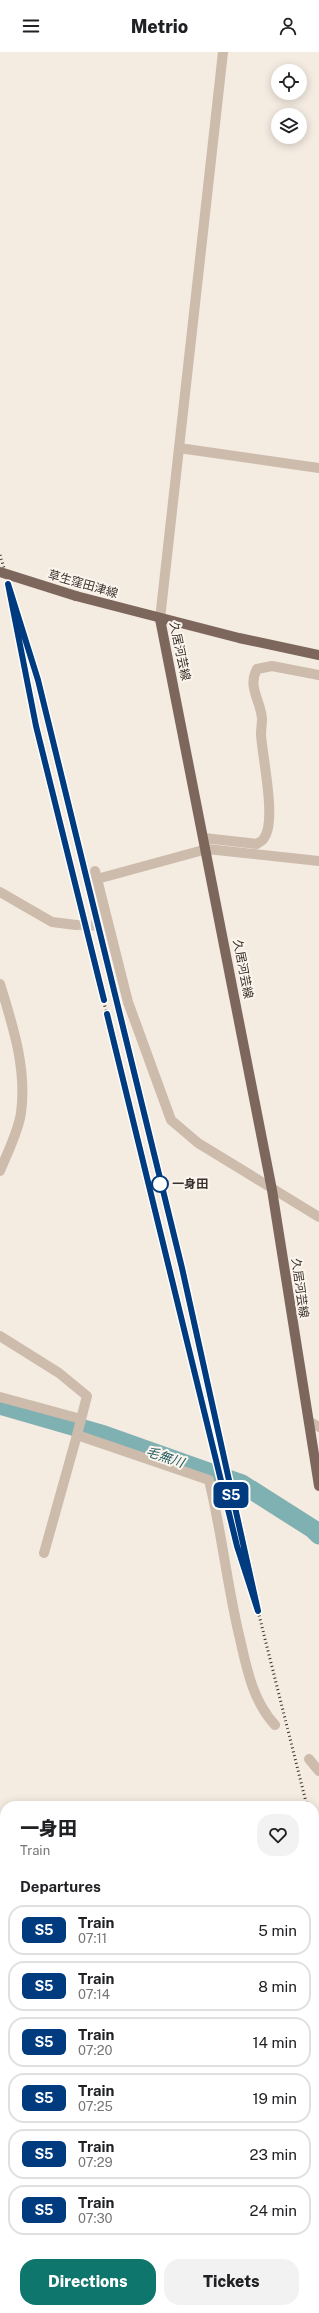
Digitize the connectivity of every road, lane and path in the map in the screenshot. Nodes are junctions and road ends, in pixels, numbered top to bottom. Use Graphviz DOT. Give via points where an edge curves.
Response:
graph roads {
  1 [pos="223,52"];
  2 [pos="179,448"];
  3 [pos="319,468"];
  4 [pos="0,572"];
  5 [pos="160,619"];
  6 [pos="319,655"];
  7 [pos="319,675"];
  8 [pos="204,838"];
  9 [pos="207,849"];
  10 [pos="319,861"];
  11 [pos="0,892"];
  12 [pos="76,925"];
  13 [pos="0,984"];
  14 [pos="0,1171"];
  15 [pos="272,1190"];
  16 [pos="319,1217"];
  17 [pos="0,1336"];
  18 [pos="0,1397"];
  19 [pos="81,1420"];
  20 [pos="310,1422"];
  21 [pos="319,1427"];
  22 [pos="77,1434"];
  23 [pos="319,1486"];
  24 [pos="44,1553"];
  25 [pos="275,1725"];
  26 [pos="309,1759"];
  27 [pos="319,1771"];
  1 -- 2 [label="street"];
  2 -- 3 [label="street"];
  2 -- 5 [label="street"];
  4 -- 5 [label="main road, 草生窪田津線, bridge"];
  5 -- 6 [label="main road, 久居河芸線"];
  5 -- 8 [label="main road, 久居河芸線"];
  7 -- 8 [label="street" via="272,666 257,669 252,678 262,718 261,734 269,793 267,831 264,839 257,844"];
  8 -- 9 [label="main road, 久居河芸線"];
  9 -- 10 [label="street"];
  9 -- 15 [label="main road, 久居河芸線"];
  9 -- 15 [label="street" via="96,875 128,1002 171,1120 198,1144"];
  11 -- 12 [label="street" via="52,922"];
  13 -- 14 [label="street" via="18,1048 22,1103 19,1121"];
  15 -- 16 [label="street"];
  15 -- 20 [label="main road, 久居河芸線" via="296,1349"];
  17 -- 19 [label="street" via="82,1390 88,1401"];
  18 -- 19 [label="street"];
  19 -- 22 [label="street"];
  20 -- 21 [label="street"];
  20 -- 23 [label="main road, 久居河芸線"];
  22 -- 24 [label="street"];
  22 -- 25 [label="street" via="209,1480 217,1512 231,1603 250,1683 264,1713"];
  26 -- 27 [label="street"];
}
